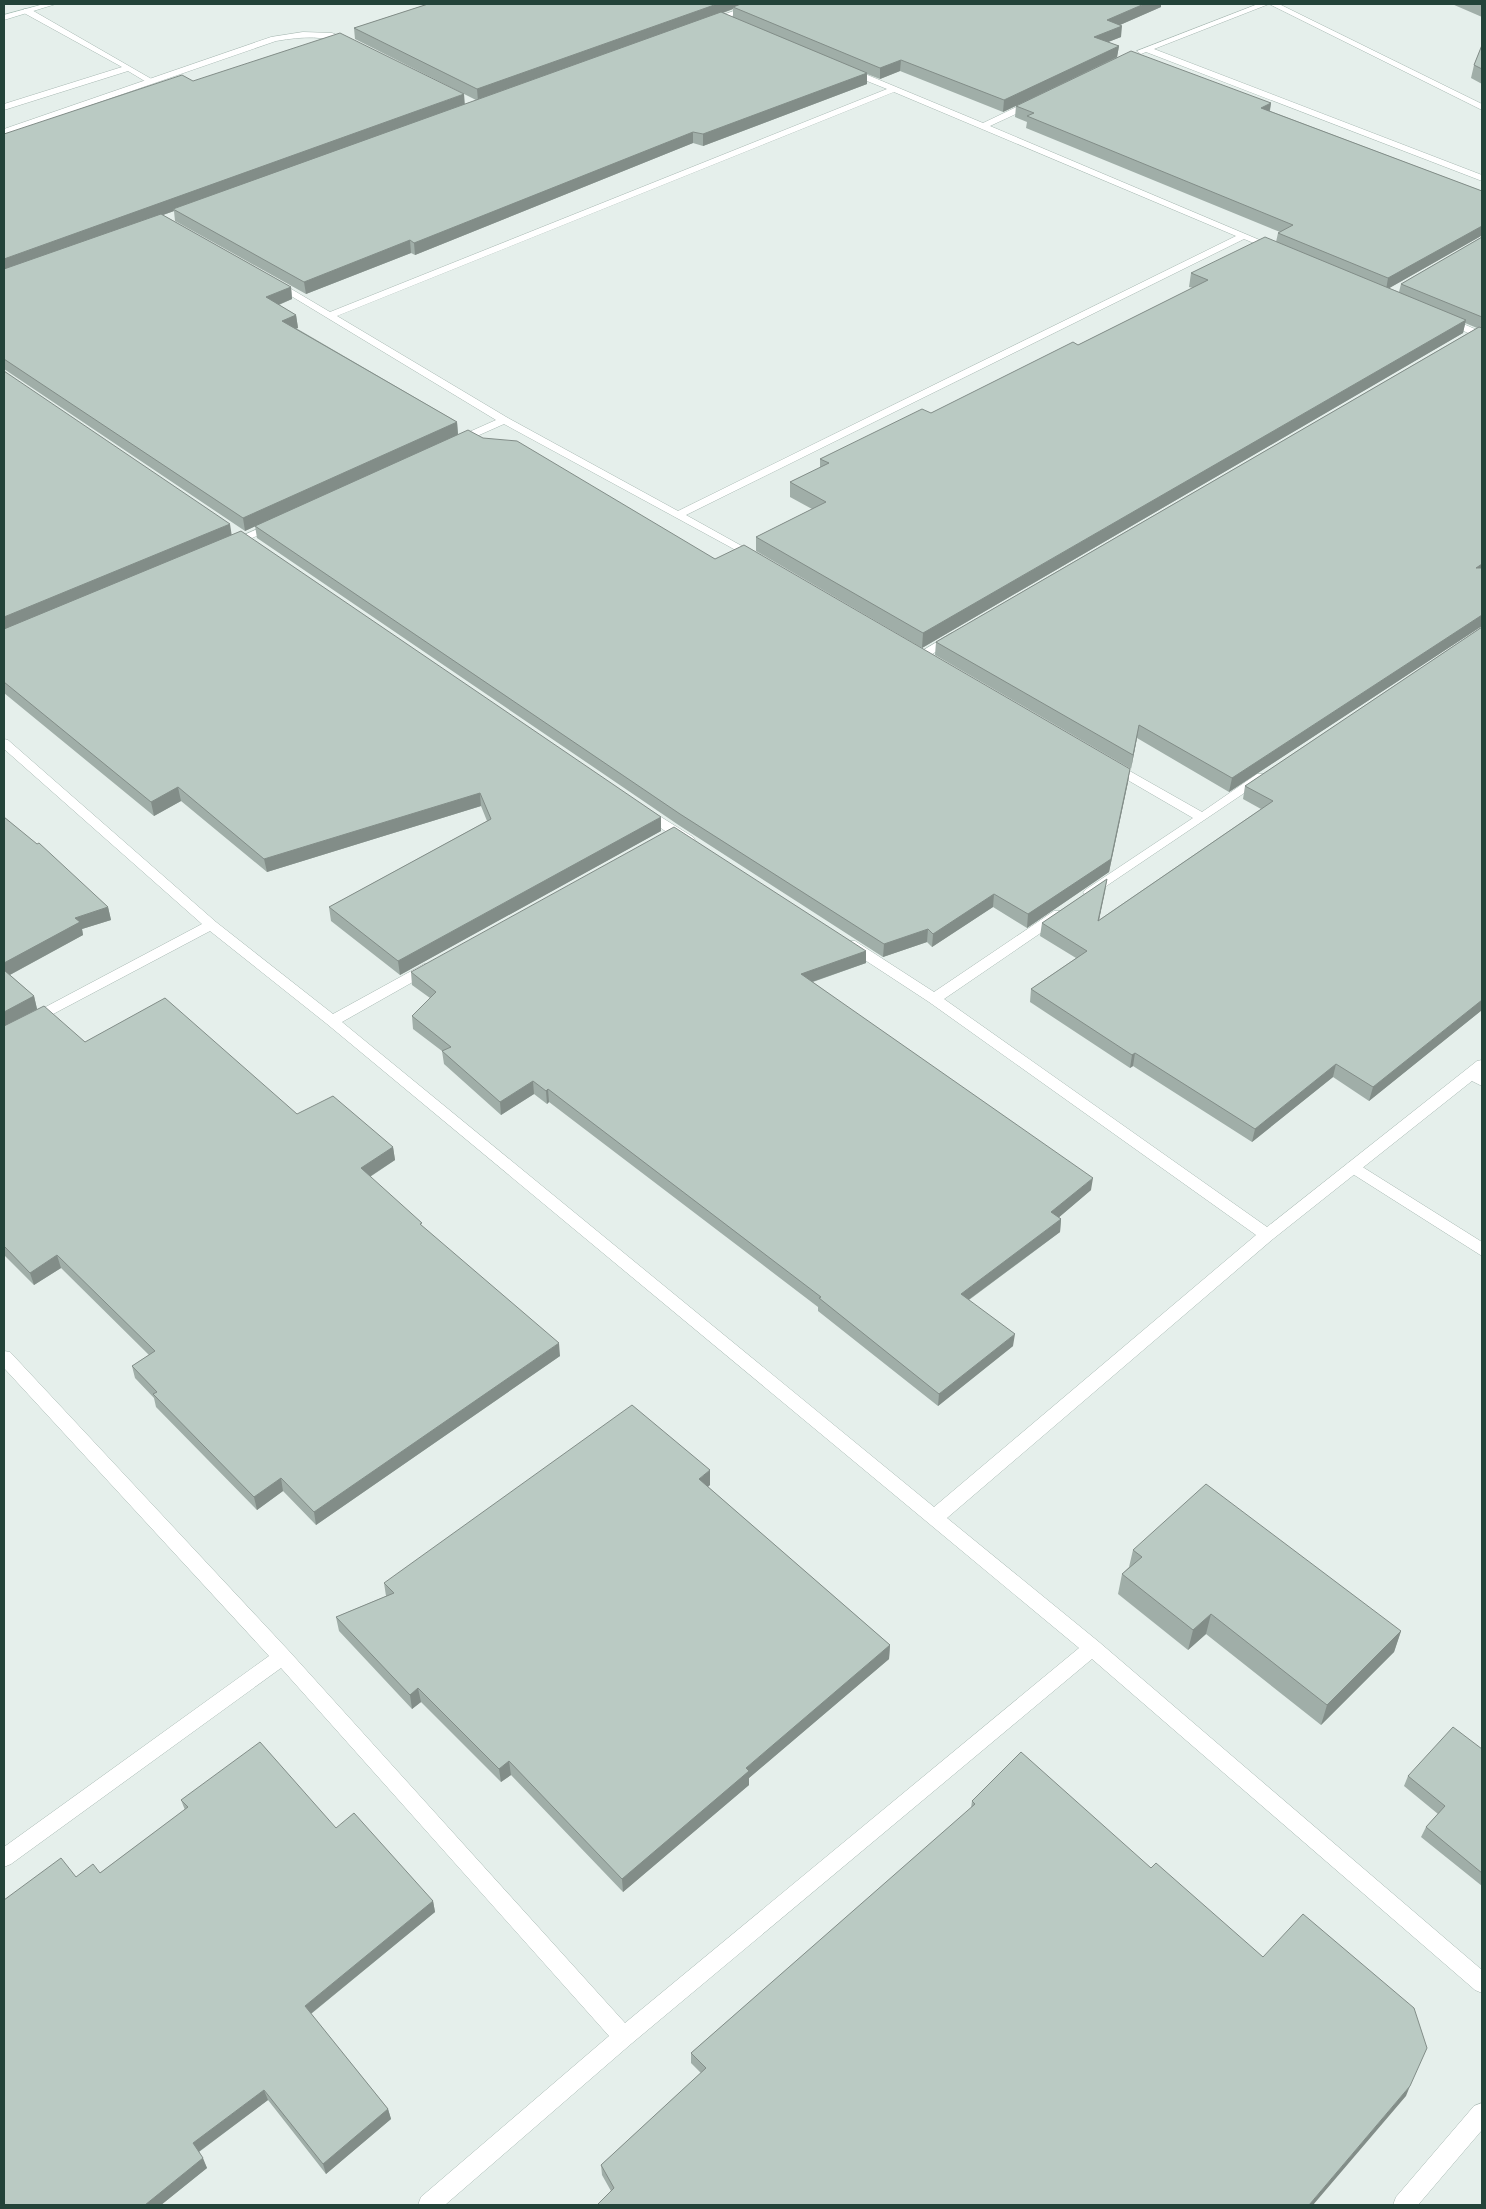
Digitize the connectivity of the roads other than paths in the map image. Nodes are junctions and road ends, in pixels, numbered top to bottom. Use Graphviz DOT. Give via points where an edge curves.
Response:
graph roads {
  1 [pos="52,4"];
  2 [pos="760,4"];
  3 [pos="1265,4"];
  4 [pos="1273,4"];
  5 [pos="27,11"];
  6 [pos="4,18"];
  7 [pos="721,18"];
  8 [pos="730,21"];
  9 [pos="702,24"];
  10 [pos="356,45"];
  11 [pos="1146,49"];
  12 [pos="1137,54"];
  13 [pos="840,66"];
  14 [pos="129,68"];
  15 [pos="151,82"];
  16 [pos="895,89"];
  17 [pos="1038,100"];
  18 [pos="1482,106"];
  19 [pos="4,107"];
  20 [pos="984,126"];
  21 [pos="4,132"];
  22 [pos="1482,178"];
  23 [pos="1243,236"];
  24 [pos="1288,254"];
  25 [pos="265,277"];
  26 [pos="332,315"];
  27 [pos="1440,318"];
  28 [pos="1475,336"];
  29 [pos="504,420"];
  30 [pos="441,448"];
  31 [pos="680,514"];
  32 [pos="280,522"];
  33 [pos="228,527"];
  34 [pos="248,541"];
  35 [pos="217,549"];
  36 [pos="764,563"];
  37 [pos="966,629"];
  38 [pos="923,654"];
  39 [pos="4,743"];
  40 [pos="1100,758"];
  41 [pos="1276,768"];
  42 [pos="632,802"];
  43 [pos="1202,817"];
  44 [pos="674,831"];
  45 [pos="657,840"];
  46 [pos="699,847"];
  47 [pos="211,925"];
  48 [pos="842,939"];
  49 [pos="443,959"];
  50 [pos="934,998"];
  51 [pos="332,1021"];
  52 [pos="4,1035"];
  53 [pos="1479,1073"];
  54 [pos="1353,1167"];
  55 [pos="1267,1235"];
  56 [pos="1482,1250"];
  57 [pos="4,1357"];
  58 [pos="934,1518"];
  59 [pos="1092,1648"];
  60 [pos="282,1657"];
  61 [pos="4,1858"];
  62 [pos="1482,1984"];
  63 [pos="624,2037"];
  64 [pos="1482,2114"];
  65 [pos="429,2205"];
  66 [pos="1404,2205"];
  1 -- 5 [label="street"];
  2 -- 7 [label="street"];
  3 -- 11 [label="street"];
  4 -- 18 [label="street"];
  5 -- 6 [label="street"];
  5 -- 14 [label="street"];
  7 -- 8 [label="street"];
  7 -- 9 [label="street"];
  10 -- 15 [label="street" via="332,36 295,35 274,39"];
  11 -- 12 [label="street"];
  11 -- 22 [label="street"];
  13 -- 16 [label="street"];
  14 -- 15 [label="street"];
  14 -- 19 [label="street"];
  15 -- 21 [label="street"];
  16 -- 20 [label="street"];
  16 -- 26 [label="street"];
  17 -- 20 [label="street"];
  20 -- 23 [label="street"];
  23 -- 24 [label="street"];
  23 -- 31 [label="street"];
  25 -- 26 [label="street"];
  26 -- 29 [label="street"];
  27 -- 28 [label="street"];
  29 -- 30 [label="street"];
  29 -- 31 [label="street"];
  31 -- 36 [label="street"];
  32 -- 34 [label="street"];
  33 -- 34 [label="street"];
  34 -- 35 [label="street"];
  37 -- 38 [label="street"];
  39 -- 47 [label="street"];
  40 -- 43 [label="street"];
  41 -- 43 [label="street"];
  42 -- 44 [label="street"];
  43 -- 50 [label="street"];
  44 -- 45 [label="street"];
  44 -- 46 [label="street"];
  47 -- 51 [label="street"];
  47 -- 52 [label="street"];
  48 -- 50 [label="street"];
  49 -- 51 [label="street"];
  50 -- 55 [label="street"];
  51 -- 58 [label="street"];
  53 -- 54 [label="street"];
  54 -- 55 [label="street"];
  54 -- 56 [label="street"];
  55 -- 58 [label="street"];
  57 -- 60 [label="street"];
  58 -- 59 [label="street"];
  59 -- 62 [label="street"];
  59 -- 63 [label="street"];
  60 -- 61 [label="street"];
  60 -- 63 [label="street"];
  63 -- 65 [label="street"];
  64 -- 66 [label="street"];
}
